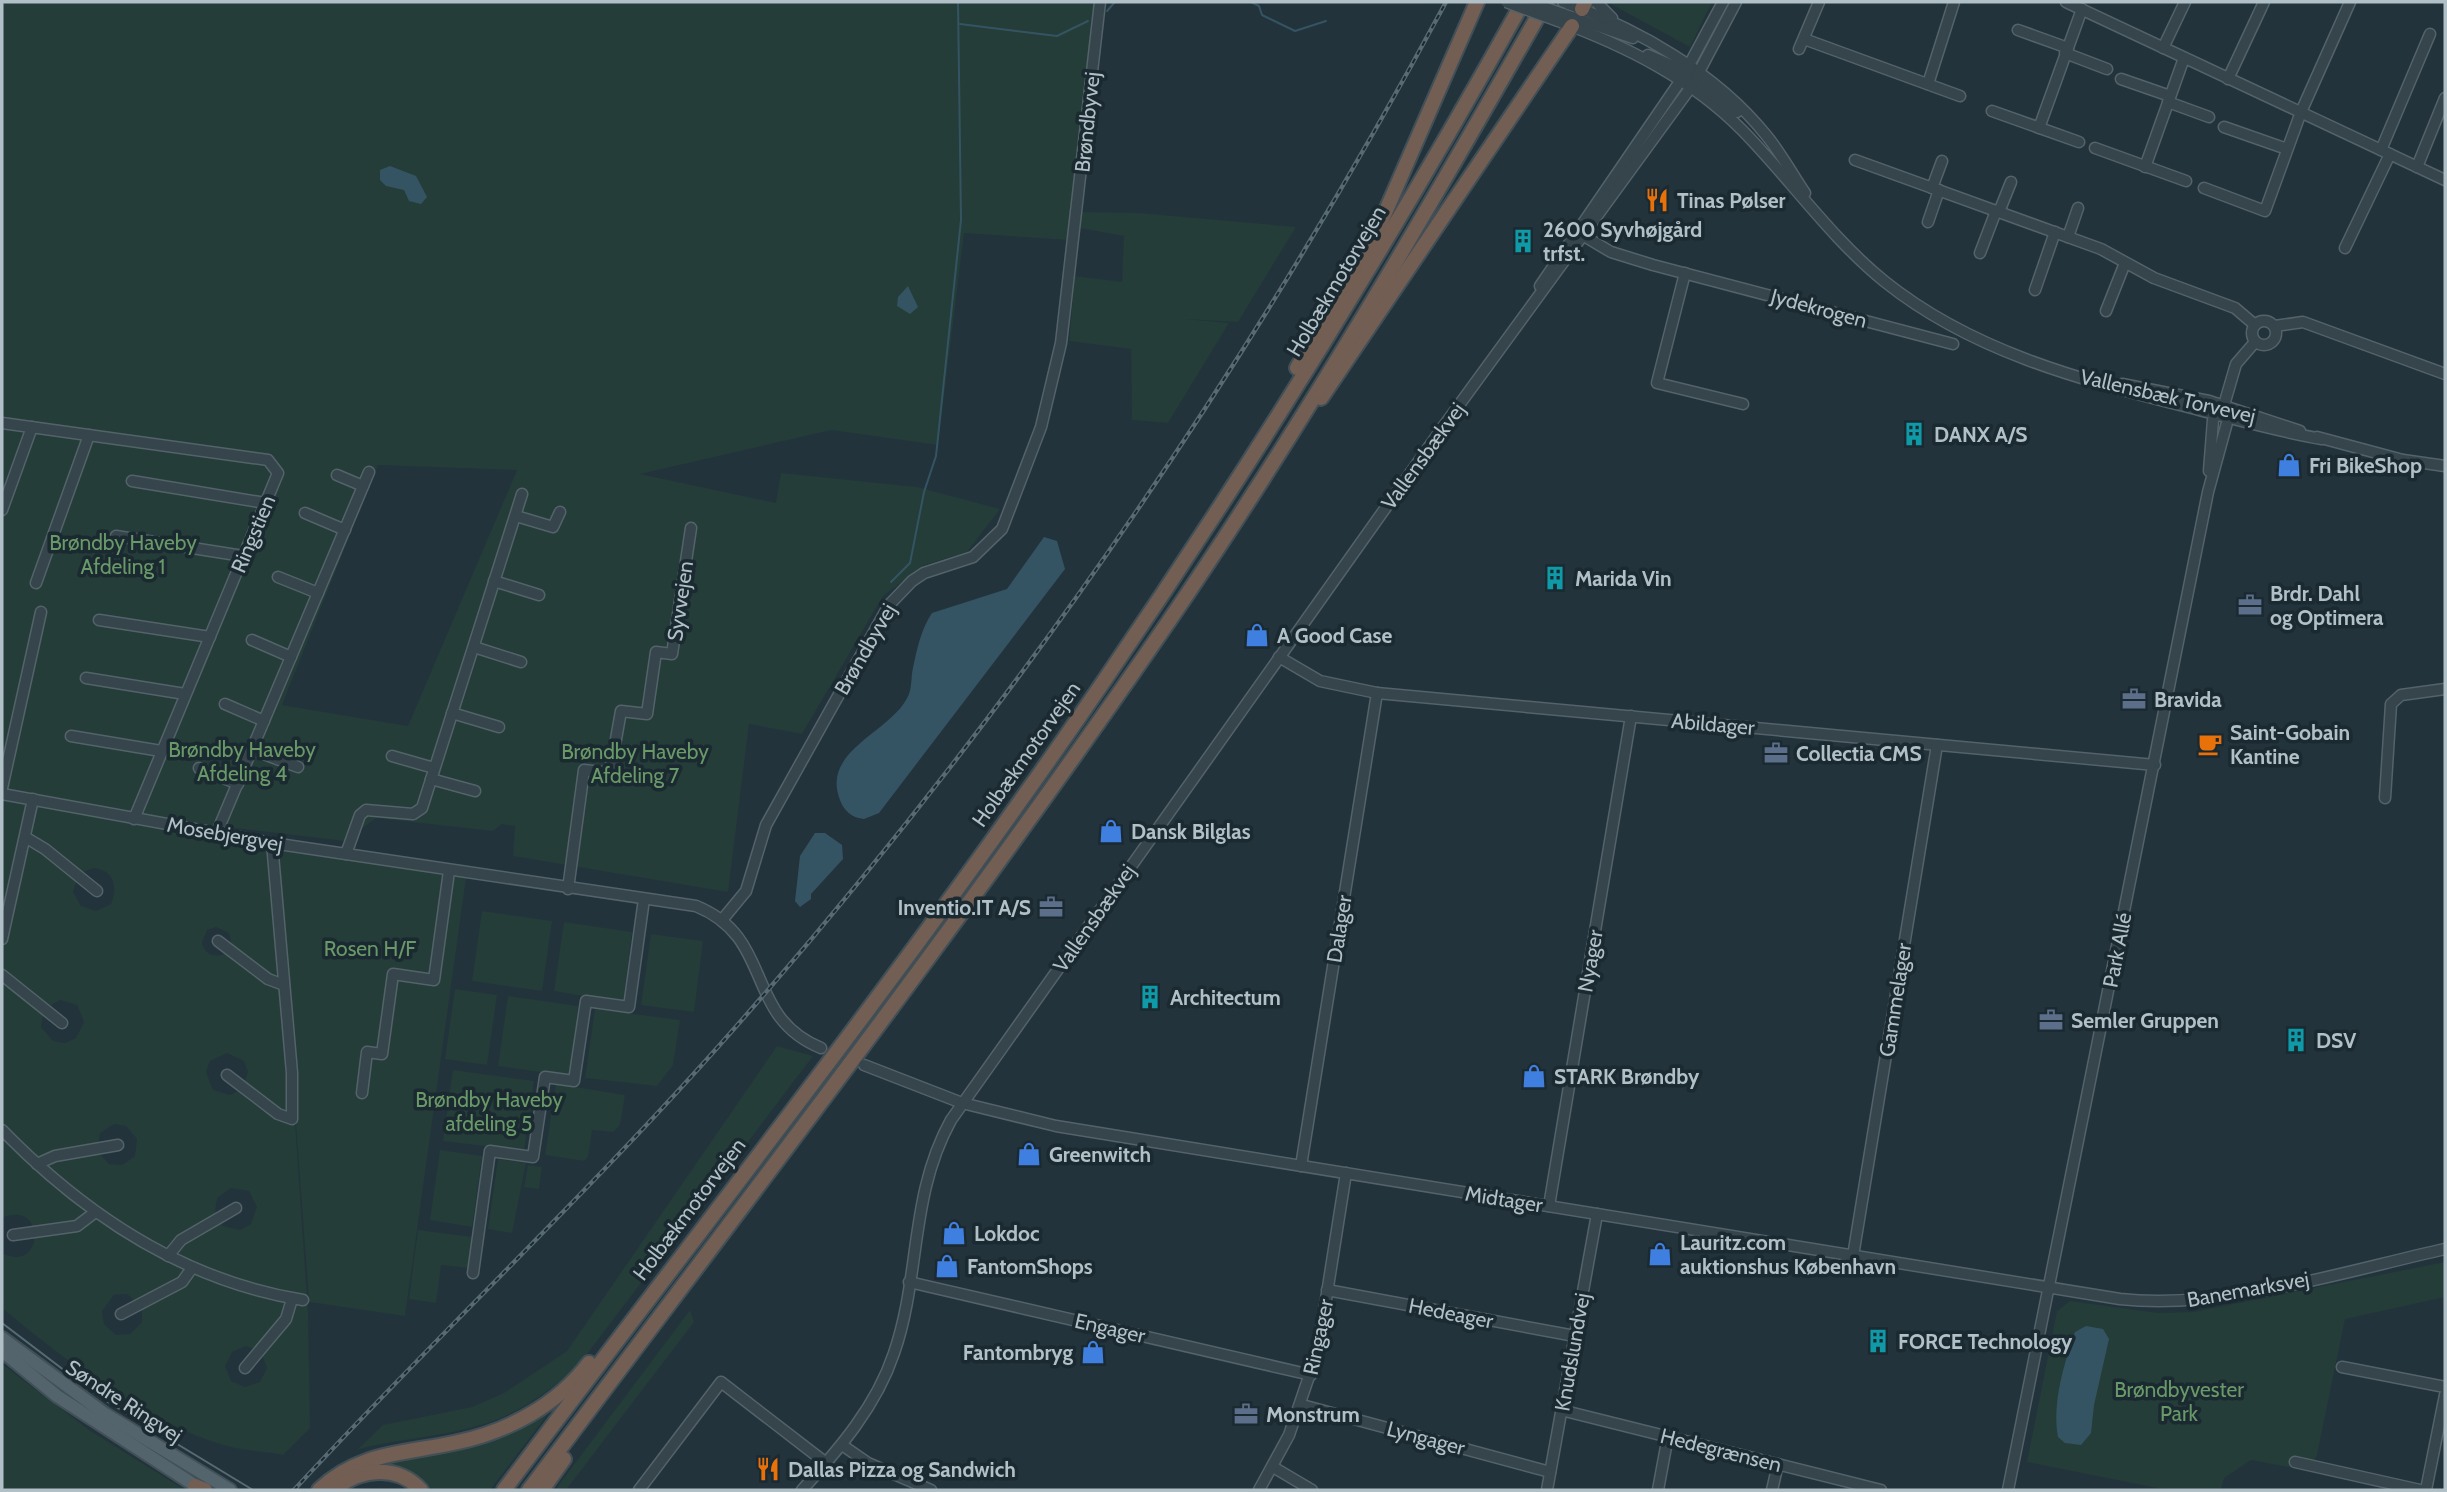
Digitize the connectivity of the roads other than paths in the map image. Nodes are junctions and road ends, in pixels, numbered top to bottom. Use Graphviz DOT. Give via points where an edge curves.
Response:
graph roads {
  1 [pos="1100,2"];
  2 [pos="1506,2"];
  3 [pos="1523,2"];
  4 [pos="1529,2"];
  5 [pos="1547,2"];
  6 [pos="1596,2"];
  7 [pos="1723,2"];
  8 [pos="1736,2"];
  9 [pos="1819,2"];
  10 [pos="1954,2"];
  11 [pos="2066,2"];
  12 [pos="2185,2"];
  13 [pos="2264,2"];
  14 [pos="2350,2"];
  15 [pos="1474,4"];
  16 [pos="2085,7"];
  17 [pos="1570,12"];
  18 [pos="2018,30"];
  19 [pos="1636,33"];
  20 [pos="2430,34"];
  21 [pos="1804,38"];
  22 [pos="1650,42"];
  23 [pos="2163,48"];
  24 [pos="1799,49"];
  25 [pos="2066,50"];
  26 [pos="2184,58"];
  27 [pos="2107,69"];
  28 [pos="1685,73"];
  29 [pos="2121,79"];
  30 [pos="2228,79"];
  31 [pos="1695,81"];
  32 [pos="1928,84"];
  33 [pos="1960,96"];
  34 [pos="2445,98"];
  35 [pos="2169,99"];
  36 [pos="1992,111"];
  37 [pos="2301,112"];
  38 [pos="2209,117"];
  39 [pos="2224,127"];
  40 [pos="2039,128"];
  41 [pos="2079,142"];
  42 [pos="2095,148"];
  43 [pos="2287,149"];
  44 [pos="2386,152"];
  45 [pos="1856,160"];
  46 [pos="1942,161"];
  47 [pos="2145,167"];
  48 [pos="2417,167"];
  49 [pos="2445,180"];
  50 [pos="2186,181"];
  51 [pos="2011,182"];
  52 [pos="2204,188"];
  53 [pos="1936,189"];
  54 [pos="2078,208"];
  55 [pos="1998,212"];
  56 [pos="1928,222"];
  57 [pos="1825,223"];
  58 [pos="2055,232"];
  59 [pos="1580,234"];
  60 [pos="2068,237"];
  61 [pos="2345,248"];
  62 [pos="1980,253"];
  63 [pos="2125,263"];
  64 [pos="1685,273"];
  65 [pos="2035,290"];
  66 [pos="2106,311"];
  67 [pos="2255,325"];
  68 [pos="2275,327"];
  69 [pos="2255,342"];
  70 [pos="1953,344"];
  71 [pos="2053,369"];
  72 [pos="2445,374"];
  73 [pos="1743,404"];
  74 [pos="2224,405"];
  75 [pos="2214,414"];
  76 [pos="2228,419"];
  77 [pos="2,423"];
  78 [pos="32,427"];
  79 [pos="89,435"];
  80 [pos="2322,439"];
  81 [pos="1276,457"];
  82 [pos="2445,466"];
  83 [pos="369,472"];
  84 [pos="337,475"];
  85 [pos="132,481"];
  86 [pos="363,486"];
  87 [pos="2208,492"];
  88 [pos="522,494"];
  89 [pos="265,503"];
  90 [pos="1222,504"];
  91 [pos="2,510"];
  92 [pos="559,512"];
  93 [pos="305,513"];
  94 [pos="516,516"];
  95 [pos="691,528"];
  96 [pos="345,530"];
  97 [pos="116,536"];
  98 [pos="243,556"];
  99 [pos="278,577"];
  100 [pos="494,581"];
  101 [pos="36,583"];
  102 [pos="318,593"];
  103 [pos="539,595"];
  104 [pos="41,612"];
  105 [pos="99,620"];
  106 [pos="210,637"];
  107 [pos="251,640"];
  108 [pos="474,647"];
  109 [pos="291,657"];
  110 [pos="1279,657"];
  111 [pos="521,662"];
  112 [pos="86,678"];
  113 [pos="2445,689"];
  114 [pos="1377,693"];
  115 [pos="185,694"];
  116 [pos="225,704"];
  117 [pos="452,713"];
  118 [pos="1631,716"];
  119 [pos="264,721"];
  120 [pos="499,727"];
  121 [pos="71,736"];
  122 [pos="1937,745"];
  123 [pos="253,750"];
  124 [pos="161,751"];
  125 [pos="392,756"];
  126 [pos="2155,765"];
  127 [pos="298,767"];
  128 [pos="199,768"];
  129 [pos="432,774"];
  130 [pos="238,784"];
  131 [pos="2,788"];
  132 [pos="475,791"];
  133 [pos="2,794"];
  134 [pos="2385,798"];
  135 [pos="33,799"];
  136 [pos="134,819"];
  137 [pos="217,832"];
  138 [pos="25,837"];
  139 [pos="272,843"];
  140 [pos="346,854"];
  141 [pos="449,871"];
  142 [pos="568,889"];
  143 [pos="97,891"];
  144 [pos="644,899"];
  145 [pos="5,913"];
  146 [pos="722,920"];
  147 [pos="2,939"];
  148 [pos="218,942"];
  149 [pos="2,975"];
  150 [pos="284,985"];
  151 [pos="62,1023"];
  152 [pos="821,1048"];
  153 [pos="864,1065"];
  154 [pos="227,1074"];
  155 [pos="362,1093"];
  156 [pos="962,1102"];
  157 [pos="2,1130"];
  158 [pos="118,1145"];
  159 [pos="37,1164"];
  160 [pos="1301,1166"];
  161 [pos="1346,1173"];
  162 [pos="1549,1206"];
  163 [pos="236,1209"];
  164 [pos="94,1213"];
  165 [pos="1597,1214"];
  166 [pos="13,1235"];
  167 [pos="2445,1249"];
  168 [pos="168,1256"];
  169 [pos="1853,1256"];
  170 [pos="192,1268"];
  171 [pos="473,1273"];
  172 [pos="909,1282"];
  173 [pos="2048,1288"];
  174 [pos="1327,1290"];
  175 [pos="653,1292"];
  176 [pos="121,1314"];
  177 [pos="1575,1336"];
  178 [pos="2,1338"];
  179 [pos="2,1351"];
  180 [pos="2342,1367"];
  181 [pos="245,1368"];
  182 [pos="620,1369"];
  183 [pos="1311,1375"];
  184 [pos="2445,1387"];
  185 [pos="2445,1395"];
  186 [pos="1302,1405"];
  187 [pos="1561,1410"];
  188 [pos="1668,1436"];
  189 [pos="842,1445"];
  190 [pos="2295,1462"];
  191 [pos="827,1463"];
  192 [pos="1778,1464"];
  193 [pos="1273,1467"];
  194 [pos="1550,1472"];
  195 [pos="333,1484"];
  196 [pos="201,1489"];
  197 [pos="230,1490"];
  198 [pos="321,1490"];
  199 [pos="421,1490"];
  200 [pos="504,1490"];
  201 [pos="529,1490"];
  202 [pos="542,1490"];
  203 [pos="639,1490"];
  204 [pos="802,1490"];
  205 [pos="931,1490"];
  206 [pos="1259,1490"];
  207 [pos="1312,1490"];
  208 [pos="1546,1490"];
  209 [pos="1658,1490"];
  210 [pos="1772,1490"];
  211 [pos="1881,1490"];
  212 [pos="2008,1490"];
  213 [pos="2420,1490"];
  214 [pos="2426,1490"];
  1 -- 146 [label="street, Brøndbyvej" via="1061,343 1047,408 1006,523 973,557 924,573 901,589 889,605 766,825 746,891"];
  2 -- 17 [label="street, Vallensbæk Torvevej, bridge"];
  3 -- 90 [label="highway, Holbækmotorvejen" via="1401,215"];
  4 -- 17 [label="street, bridge"];
  5 -- 17 [label="street"];
  5 -- 81 [label="highway, Holbækmotorvejen" via="1437,194"];
  6 -- 19 [label="street" via="1606,15"];
  7 -- 28 [label="street, Vallensbækvej"];
  8 -- 31 [label="street, Vallensbækvej"];
  9 -- 21 [label="street"];
  10 -- 32 [label="street"];
  11 -- 16 [label="street"];
  12 -- 23 [label="street"];
  13 -- 30 [label="street"];
  14 -- 37 [label="street"];
  15 -- 90 [label="highway" via="1381,222"];
  16 -- 23 [label="street"];
  16 -- 25 [label="street"];
  17 -- 19 [label="street, Vallensbæk Torvevej"];
  17 -- 22 [label="street"];
  17 -- 28 [label="street, Vallensbæk Torvevej" via="1600,37"];
  17 -- 81 [label="highway" via="1331,385"];
  18 -- 25 [label="street"];
  19 -- 22 [label="street, Vallensbæk Torvevej"];
  20 -- 44 [label="street"];
  21 -- 24 [label="street"];
  21 -- 32 [label="street"];
  22 -- 28 [label="street, Vallensbæk Torvevej"];
  23 -- 26 [label="street"];
  25 -- 27 [label="street"];
  25 -- 40 [label="street"];
  26 -- 30 [label="street"];
  26 -- 35 [label="street"];
  28 -- 31 [label="street, Vallensbæk Torvevej"];
  28 -- 31 [label="street"];
  28 -- 59 [label="street, Vallensbækvej"];
  29 -- 35 [label="street"];
  30 -- 37 [label="street"];
  31 -- 57 [label="street, Vallensbæk Torvevej"];
  31 -- 57 [label="street, Vallensbæk Torvevej" via="1732,100 1768,136"];
  31 -- 59 [label="street, Vallensbækvej"];
  32 -- 33 [label="street"];
  34 -- 48 [label="street"];
  35 -- 38 [label="street"];
  35 -- 47 [label="street"];
  36 -- 40 [label="street"];
  37 -- 43 [label="street"];
  37 -- 44 [label="street"];
  39 -- 43 [label="street"];
  40 -- 41 [label="street"];
  42 -- 47 [label="street"];
  43 -- 52 [label="street" via="2265,211"];
  44 -- 48 [label="street"];
  44 -- 61 [label="street"];
  45 -- 53 [label="street"];
  46 -- 53 [label="street"];
  47 -- 50 [label="street"];
  48 -- 49 [label="street"];
  51 -- 55 [label="street"];
  53 -- 55 [label="street"];
  53 -- 56 [label="street"];
  54 -- 60 [label="street"];
  55 -- 58 [label="street"];
  55 -- 62 [label="street"];
  57 -- 71 [label="street, Vallensbæk Torvevej" via="1872,271 1926,312 1975,340"];
  58 -- 60 [label="street"];
  58 -- 65 [label="street"];
  59 -- 64 [label="street, Jydekrogen" via="1611,252"];
  59 -- 110 [label="street, Vallensbækvej"];
  60 -- 63 [label="street"];
  63 -- 66 [label="street"];
  63 -- 67 [label="street" via="2235,308"];
  64 -- 70 [label="street, Jydekrogen"];
  64 -- 73 [label="street" via="1657,383"];
  67 -- 68 [label="street" via="2264,320"];
  67 -- 69 [label="street"];
  68 -- 69 [label="street" via="2272,343"];
  68 -- 72 [label="street" via="2303,322"];
  69 -- 74 [label="street" via="2236,365"];
  71 -- 74 [label="street, Vallensbæk Torvevej"];
  71 -- 75 [label="street, Vallensbæk Torvevej"];
  74 -- 75 [label="street"];
  74 -- 76 [label="street"];
  74 -- 80 [label="street, Vallensbæk Torvevej"];
  75 -- 76 [label="street, Vallensbæk Torvevej"];
  75 -- 87 [label="street, Park Allé"];
  76 -- 80 [label="street, Vallensbæk Torvevej"];
  76 -- 87 [label="street, Park Allé"];
  77 -- 78 [label="street, Ringstien"];
  78 -- 79 [label="street, Ringstien"];
  78 -- 91 [label="street"];
  79 -- 89 [label="street, Ringstien" via="268,460 278,473"];
  79 -- 101 [label="street"];
  80 -- 82 [label="street, Vallensbæk Torvevej"];
  81 -- 182 [label="highway, Holbækmotorvejen" via="1170,619 965,909"];
  83 -- 86 [label="street"];
  84 -- 86 [label="street"];
  85 -- 89 [label="street"];
  86 -- 96 [label="street"];
  87 -- 126 [label="street, Park Allé"];
  88 -- 94 [label="street"];
  89 -- 98 [label="street, Ringstien"];
  90 -- 175 [label="highway, Holbækmotorvejen" via="957,888"];
  92 -- 94 [label="street" via="554,527"];
  93 -- 96 [label="street"];
  94 -- 100 [label="street"];
  95 -- 142 [label="street, Syvvejen" via="672,654 656,652 647,714 621,711 610,774 584,770"];
  96 -- 102 [label="street"];
  97 -- 98 [label="street"];
  98 -- 106 [label="street, Ringstien"];
  99 -- 102 [label="street"];
  100 -- 103 [label="street"];
  100 -- 108 [label="street"];
  102 -- 109 [label="street"];
  104 -- 131 [label="street"];
  105 -- 106 [label="street"];
  106 -- 115 [label="street, Ringstien"];
  107 -- 109 [label="street"];
  108 -- 111 [label="street"];
  108 -- 117 [label="street"];
  109 -- 119 [label="street"];
  110 -- 114 [label="street, Abildager" via="1320,681"];
  110 -- 156 [label="street, Vallensbækvej"];
  112 -- 115 [label="street"];
  113 -- 134 [label="street" via="2401,695 2391,704"];
  114 -- 118 [label="street, Abildager"];
  114 -- 160 [label="street, Dalager"];
  115 -- 124 [label="street, Ringstien"];
  116 -- 119 [label="street"];
  117 -- 120 [label="street"];
  117 -- 129 [label="street"];
  118 -- 122 [label="street, Abildager"];
  118 -- 162 [label="street, Nyager"];
  119 -- 123 [label="street"];
  121 -- 124 [label="street"];
  122 -- 126 [label="street, Abildager"];
  122 -- 169 [label="street, Gammelager"];
  123 -- 127 [label="street"];
  123 -- 130 [label="street"];
  124 -- 136 [label="street, Ringstien"];
  125 -- 129 [label="street"];
  126 -- 173 [label="street, Park Allé"];
  128 -- 130 [label="street"];
  129 -- 132 [label="street"];
  129 -- 140 [label="street" via="417,813 366,810 360,815"];
  130 -- 137 [label="street"];
  133 -- 135 [label="street, Mosebjergvej"];
  135 -- 136 [label="street, Mosebjergvej"];
  135 -- 138 [label="street"];
  136 -- 137 [label="street, Mosebjergvej"];
  137 -- 139 [label="street, Mosebjergvej"];
  138 -- 143 [label="street"];
  138 -- 145 [label="street"];
  139 -- 140 [label="street, Mosebjergvej"];
  139 -- 150 [label="street"];
  140 -- 141 [label="street, Mosebjergvej"];
  141 -- 142 [label="street, Mosebjergvej"];
  141 -- 155 [label="street" via="434,980 393,974 382,1054 367,1052"];
  142 -- 144 [label="street, Mosebjergvej"];
  144 -- 146 [label="street, Mosebjergvej" via="686,904"];
  144 -- 171 [label="street" via="629,1007 586,1001 574,1081 545,1077 533,1157 489,1151"];
  145 -- 147 [label="street"];
  146 -- 152 [label="street" via="750,953 779,1020"];
  148 -- 150 [label="street" via="268,979"];
  149 -- 151 [label="street"];
  150 -- 154 [label="street" via="292,1119 278,1114"];
  153 -- 156 [label="street"];
  156 -- 160 [label="street, Midtager" via="1056,1126"];
  156 -- 172 [label="street, Vallensbækvej" via="927,1174"];
  157 -- 159 [label="street"];
  158 -- 159 [label="street" via="55,1156"];
  159 -- 164 [label="street"];
  160 -- 161 [label="street, Midtager"];
  161 -- 162 [label="street, Midtager"];
  161 -- 174 [label="street, Ringager"];
  162 -- 165 [label="street, Midtager"];
  163 -- 168 [label="street" via="181,1240"];
  164 -- 166 [label="street" via="78,1226"];
  164 -- 168 [label="street"];
  165 -- 169 [label="street, Midtager"];
  165 -- 177 [label="street, Knudslundvej"];
  167 -- 173 [label="street, Banemarksvej" via="2188,1302"];
  168 -- 170 [label="street"];
  169 -- 173 [label="street, Midtager"];
  170 -- 176 [label="street" via="182,1282"];
  170 -- 181 [label="street" via="297,1300"];
  172 -- 183 [label="street, Engager"];
  172 -- 189 [label="street, Vallensbækvej" via="894,1354 877,1392"];
  173 -- 212 [label="street, Park Allé"];
  174 -- 177 [label="street, Hedeager"];
  174 -- 183 [label="street, Ringager"];
  175 -- 195 [label="highway" via="625,1316 582,1372 545,1406 504,1429 366,1459"];
  175 -- 200 [label="highway, Holbækmotorvejen"];
  177 -- 187 [label="street, Knudslundvej"];
  178 -- 197 [label="main road, Søndre Ringvej" via="105,1414"];
  179 -- 196 [label="main road, Søndre Ringvej" via="57,1396"];
  180 -- 184 [label="street"];
  182 -- 201 [label="highway, Holbækmotorvejen"];
  182 -- 202 [label="highway"];
  183 -- 186 [label="street, Ringager"];
  185 -- 214 [label="street"];
  186 -- 193 [label="street, Ringager"];
  186 -- 194 [label="street, Lyngager"];
  187 -- 188 [label="street, Hedegrænsen"];
  187 -- 194 [label="street, Knudslundvej"];
  188 -- 192 [label="street, Hedegrænsen"];
  188 -- 209 [label="street"];
  189 -- 191 [label="street, Vallensbækvej"];
  189 -- 205 [label="street" via="867,1464"];
  190 -- 213 [label="street"];
  191 -- 203 [label="street" via="721,1382"];
  191 -- 204 [label="street, Vallensbækvej"];
  192 -- 210 [label="street"];
  192 -- 211 [label="street, Hedegrænsen"];
  193 -- 206 [label="street, Ringager"];
  193 -- 207 [label="street"];
  194 -- 208 [label="street, Knudslundvej"];
  195 -- 198 [label="highway"];
  195 -- 199 [label="highway" via="374,1471 404,1477"];
}
